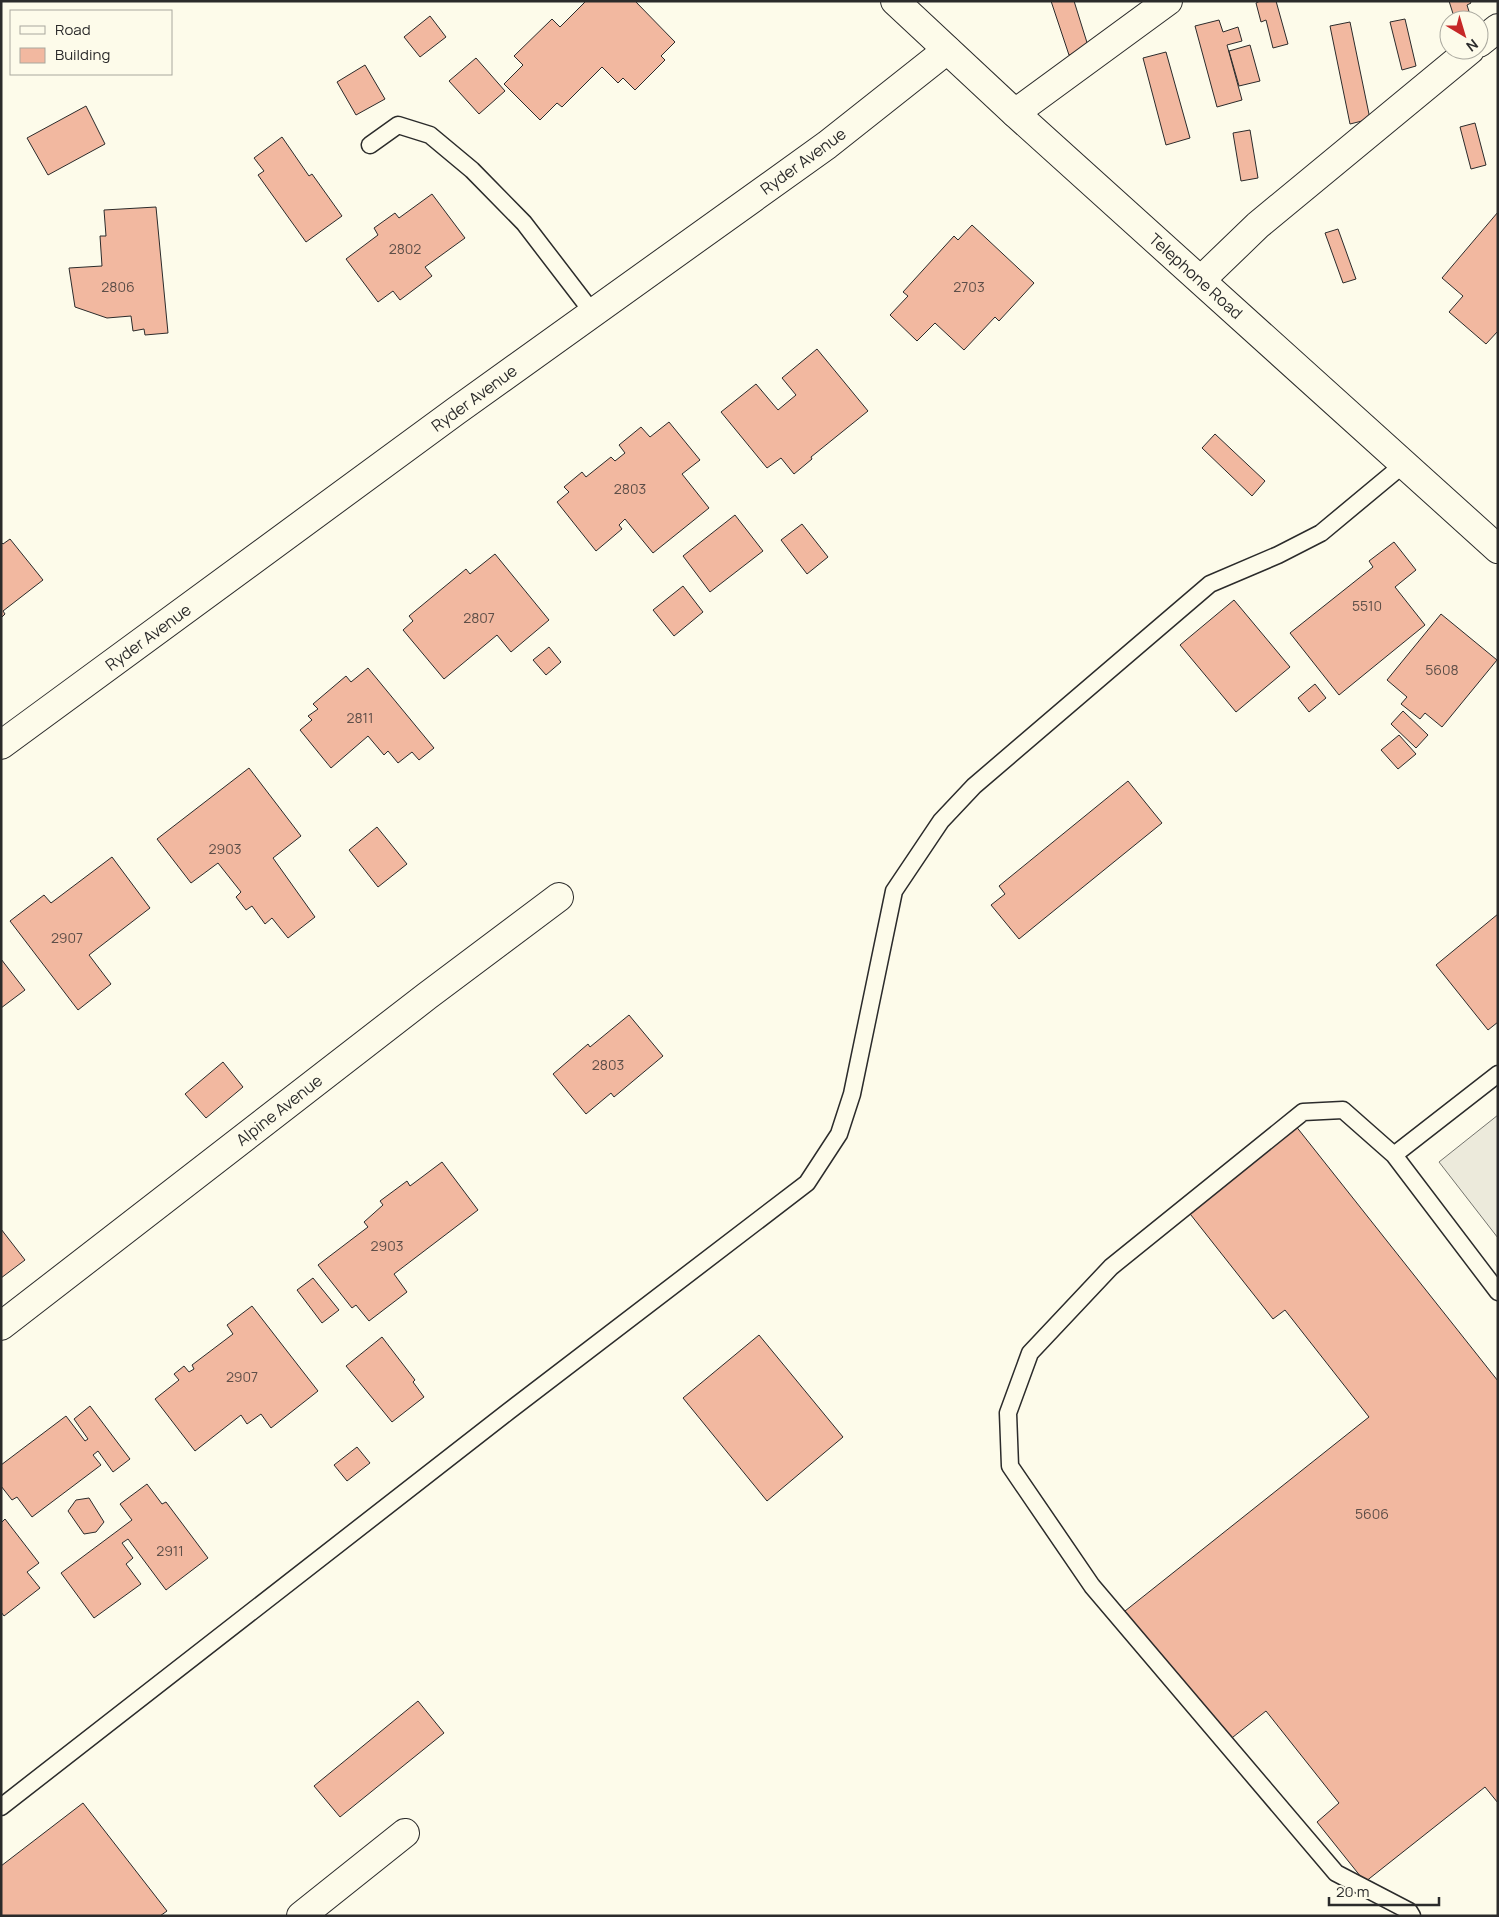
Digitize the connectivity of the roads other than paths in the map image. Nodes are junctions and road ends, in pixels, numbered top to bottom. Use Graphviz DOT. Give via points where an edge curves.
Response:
graph roads {
  1 [pos="895,1"];
  2 [pos="1168,1"];
  3 [pos="947,50"];
  4 [pos="1458,60"];
  5 [pos="1015,113"];
  6 [pos="370,145"];
  7 [pos="1201,280"];
  8 [pos="592,313"];
  9 [pos="1404,464"];
  10 [pos="1498,549"];
  11 [pos="1,745"];
  12 [pos="560,896"];
  13 [pos="1498,1074"];
  14 [pos="1394,1155"];
  15 [pos="1498,1292"];
  16 [pos="1,1326"];
  17 [pos="1,1807"];
  18 [pos="405,1833"];
  19 [pos="301,1916"];
  20 [pos="1412,1916"];
  1 -- 3 [label="street, Telephone Road"];
  2 -- 5 [label="street"];
  3 -- 5 [label="street, Telephone Road"];
  3 -- 8 [label="street, Ryder Avenue" via="827,145"];
  4 -- 7 [label="street" via="1258,225"];
  5 -- 7 [label="street, Telephone Road"];
  6 -- 8 [label="lane" via="398,125 430,134 472,170 524,223"];
  7 -- 9 [label="street, Telephone Road"];
  8 -- 11 [label="street, Ryder Avenue"];
  9 -- 10 [label="street, Telephone Road"];
  9 -- 17 [label="lane" via="1321,533 1210,584 974,786 941,821 894,891 852,1094 840,1134 807,1183"];
  12 -- 16 [label="street, Alpine Avenue"];
  13 -- 14 [label="lane"];
  14 -- 15 [label="lane"];
  14 -- 20 [label="lane" via="1343,1110 1303,1112 1111,1266 1030,1353 1008,1413 1010,1466 1092,1586 1336,1873 1409,1911"];
  18 -- 19 [label="street"];
}
